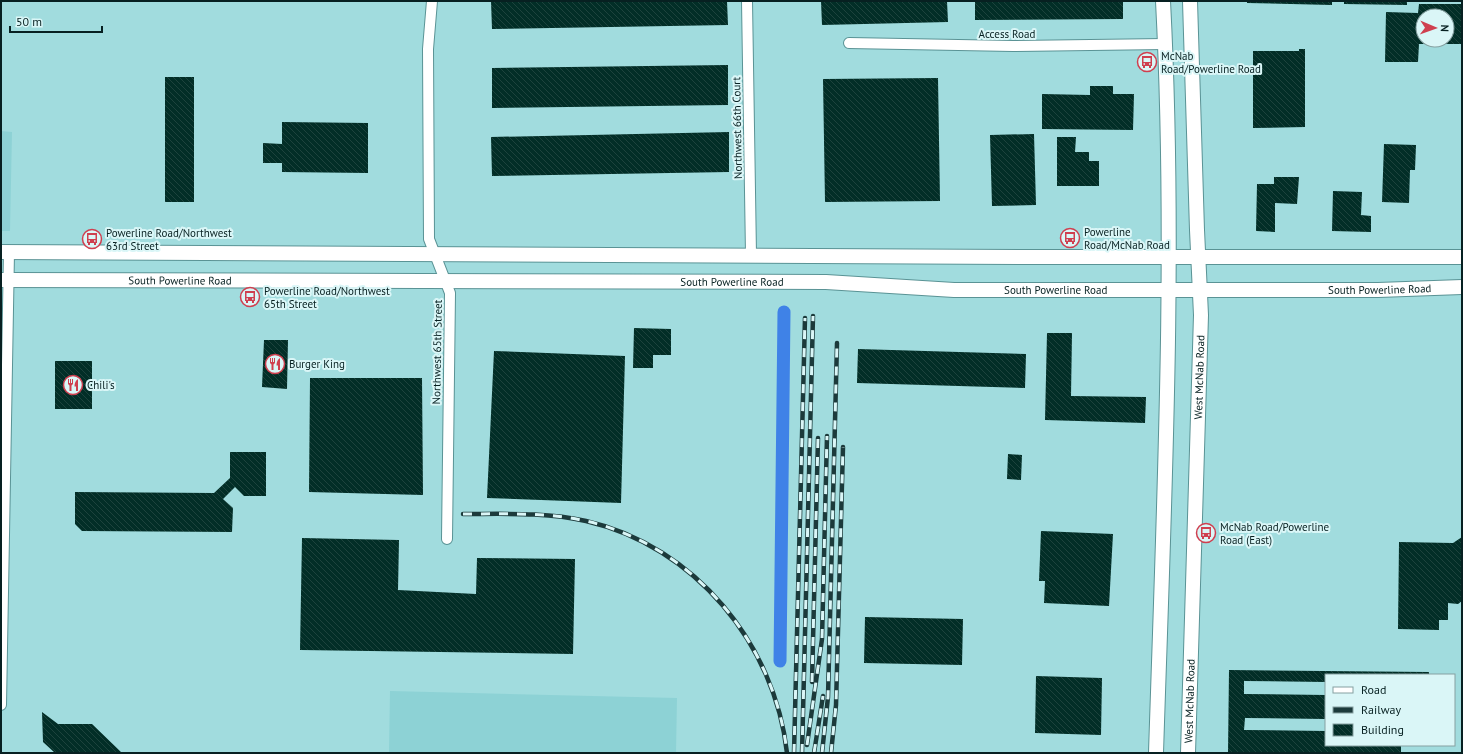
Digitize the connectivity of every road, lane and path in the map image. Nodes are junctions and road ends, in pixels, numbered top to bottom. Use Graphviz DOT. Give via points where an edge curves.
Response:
graph roads {
  1 [pos="432,1"];
  2 [pos="747,1"];
  3 [pos="1163,1"];
  4 [pos="1190,1"];
  5 [pos="849,43"];
  6 [pos="1165,44"];
  7 [pos="5,252"];
  8 [pos="435,254"];
  9 [pos="751,255"];
  10 [pos="1168,256"];
  11 [pos="1198,256"];
  12 [pos="1462,257"];
  13 [pos="5,280"];
  14 [pos="445,281"];
  15 [pos="1462,287"];
  16 [pos="1168,290"];
  17 [pos="1200,290"];
  18 [pos="447,539"];
  19 [pos="1,706"];
  20 [pos="1156,753"];
  21 [pos="1188,753"];
  1 -- 8 [label="street, Northwest 65th Street" via="428,50 429,239"];
  2 -- 9 [label="street, Northwest 66th Court"];
  3 -- 6 [label="main road"];
  4 -- 11 [label="main road, West McNab Road"];
  5 -- 6 [label="street, Access Road" via="1013,46"];
  6 -- 10 [label="main road"];
  7 -- 8 [label="main road"];
  7 -- 13 [label="street"];
  8 -- 9 [label="main road"];
  8 -- 14 [label="street, Northwest 65th Street"];
  9 -- 10 [label="main road"];
  10 -- 11 [label="main road"];
  10 -- 16 [label="main road"];
  11 -- 12 [label="main road"];
  11 -- 17 [label="main road, West McNab Road"];
  13 -- 14 [label="main road, South Powerline Road"];
  13 -- 19 [label="street"];
  14 -- 16 [label="main road, South Powerline Road" via="826,282 954,290"];
  14 -- 18 [label="street, Northwest 65th Street" via="450,294"];
  15 -- 17 [label="main road, South Powerline Road" via="1378,290"];
  16 -- 17 [label="main road, South Powerline Road"];
  16 -- 20 [label="main road"];
  17 -- 21 [label="main road, West McNab Road"];
}
